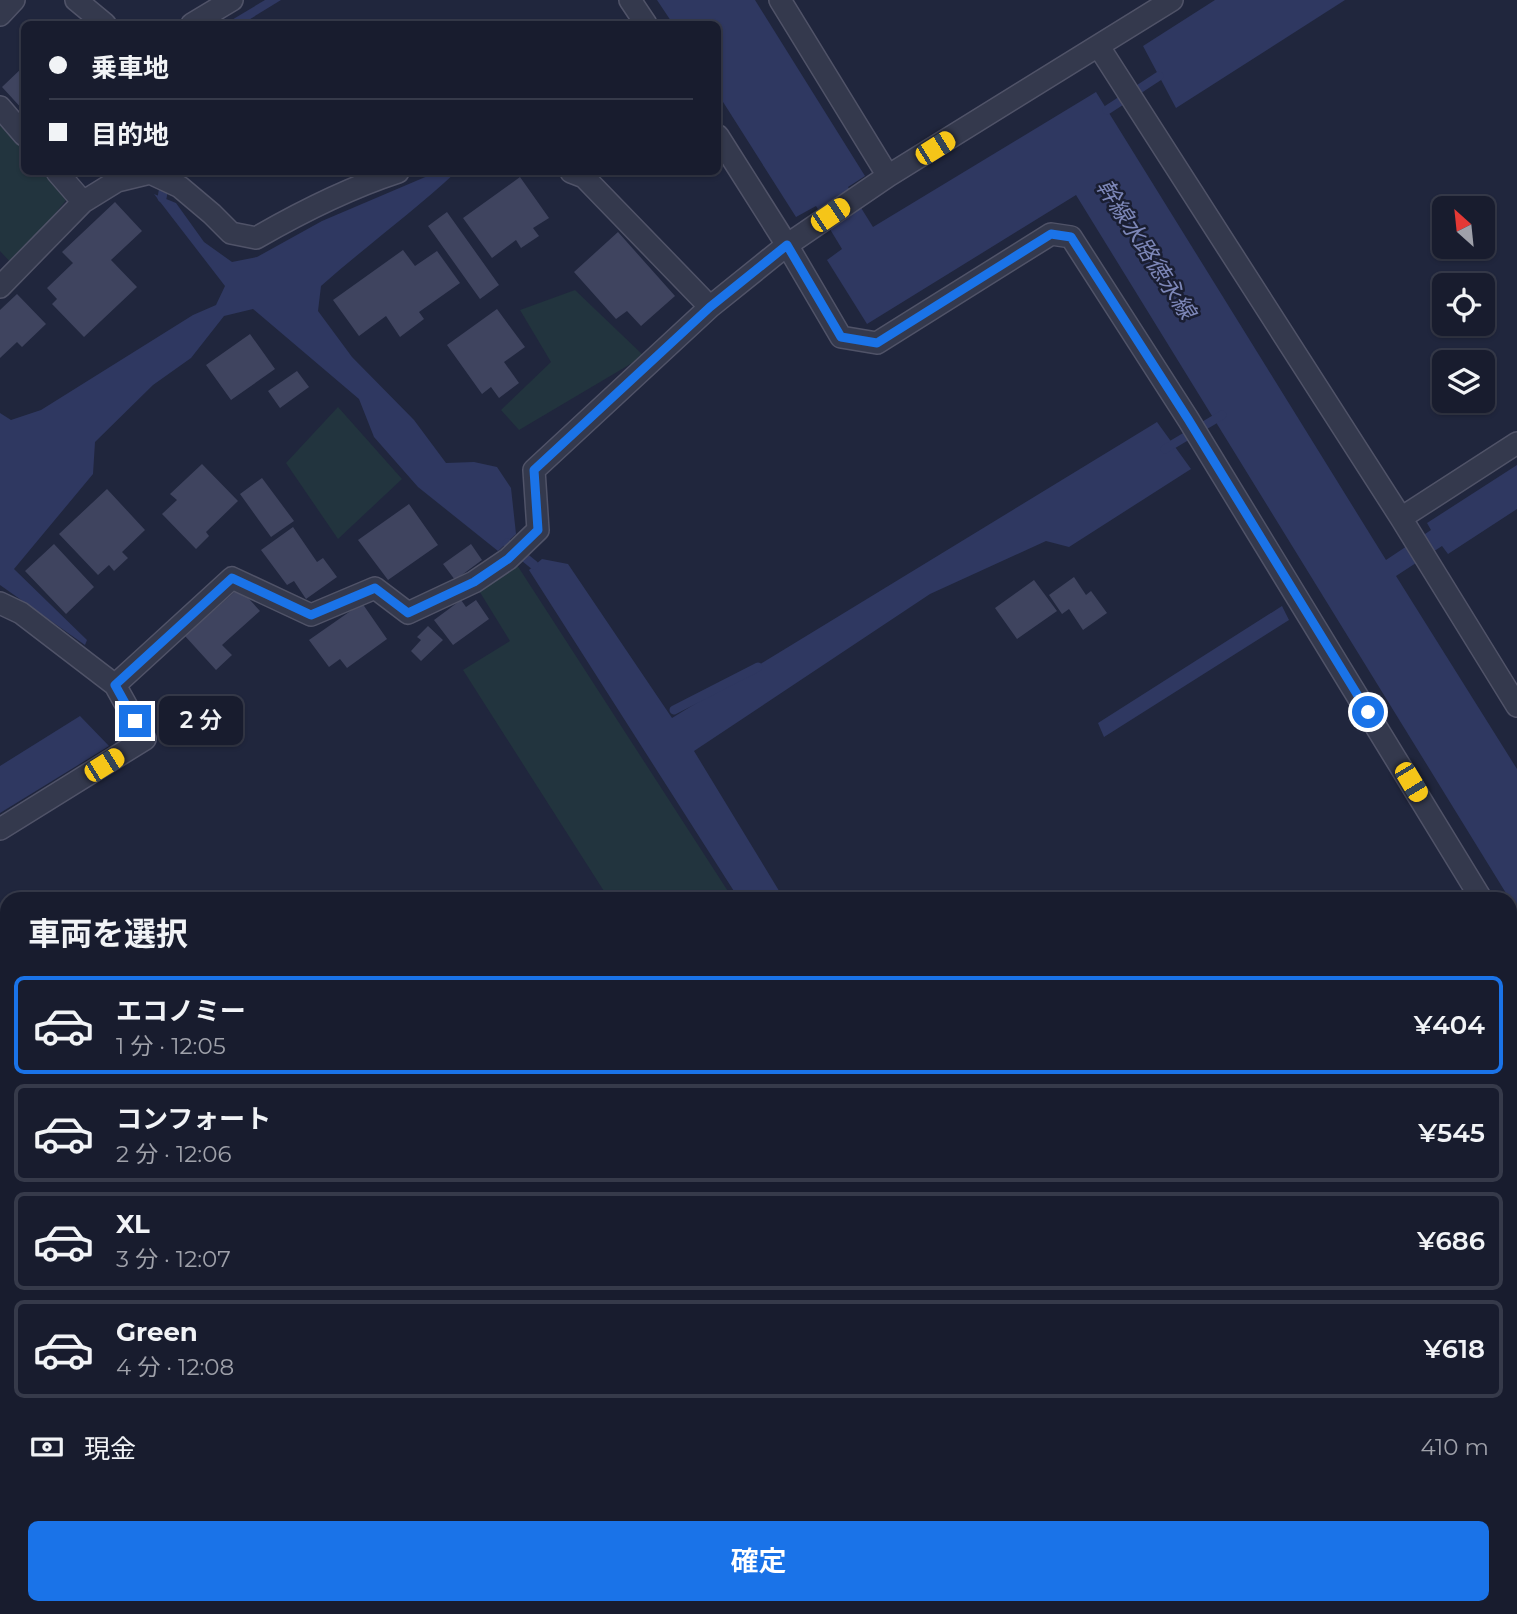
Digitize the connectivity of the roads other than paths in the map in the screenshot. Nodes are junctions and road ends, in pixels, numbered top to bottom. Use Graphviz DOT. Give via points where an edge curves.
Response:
graph roads {
  1 [pos="14,0"];
  2 [pos="76,0"];
  3 [pos="232,0"];
  4 [pos="630,0"];
  5 [pos="780,0"];
  6 [pos="1172,0"];
  7 [pos="0,15"];
  8 [pos="101,21"];
  9 [pos="197,21"];
  10 [pos="644,21"];
  11 [pos="1099,47"];
  12 [pos="0,107"];
  13 [pos="21,132"];
  14 [pos="721,141"];
  15 [pos="60,175"];
  16 [pos="142,175"];
  17 [pos="154,175"];
  18 [pos="390,175"];
  19 [pos="579,175"];
  20 [pos="888,176"];
  21 [pos="83,202"];
  22 [pos="787,245"];
  23 [pos="0,287"];
  24 [pos="710,307"];
  25 [pos="1517,443"];
  26 [pos="1401,518"];
  27 [pos="0,603"];
  28 [pos="115,685"];
  29 [pos="1517,706"];
  30 [pos="0,829"];
  31 [pos="1477,892"];
  1 -- 7 [label="street"];
  2 -- 8 [label="street"];
  3 -- 9 [label="street"];
  4 -- 10 [label="street"];
  5 -- 20 [label="street"];
  6 -- 11 [label="street"];
  11 -- 20 [label="street"];
  11 -- 26 [label="street"];
  12 -- 13 [label="street"];
  14 -- 22 [label="street"];
  15 -- 21 [label="street"];
  16 -- 21 [label="street" via="117,181"];
  17 -- 18 [label="street" via="180,187 231,233 256,238"];
  19 -- 24 [label="street"];
  20 -- 22 [label="street"];
  21 -- 23 [label="street"];
  22 -- 24 [label="street"];
  22 -- 31 [label="street" via="841,337 877,343 1051,234 1071,237 1188,419"];
  24 -- 28 [label="street" via="534,470 538,530 508,559 474,582 408,613 375,588 311,615 232,578"];
  25 -- 26 [label="street"];
  26 -- 29 [label="street"];
  27 -- 28 [label="street" via="21,613"];
  28 -- 30 [label="street" via="145,739"];
}
